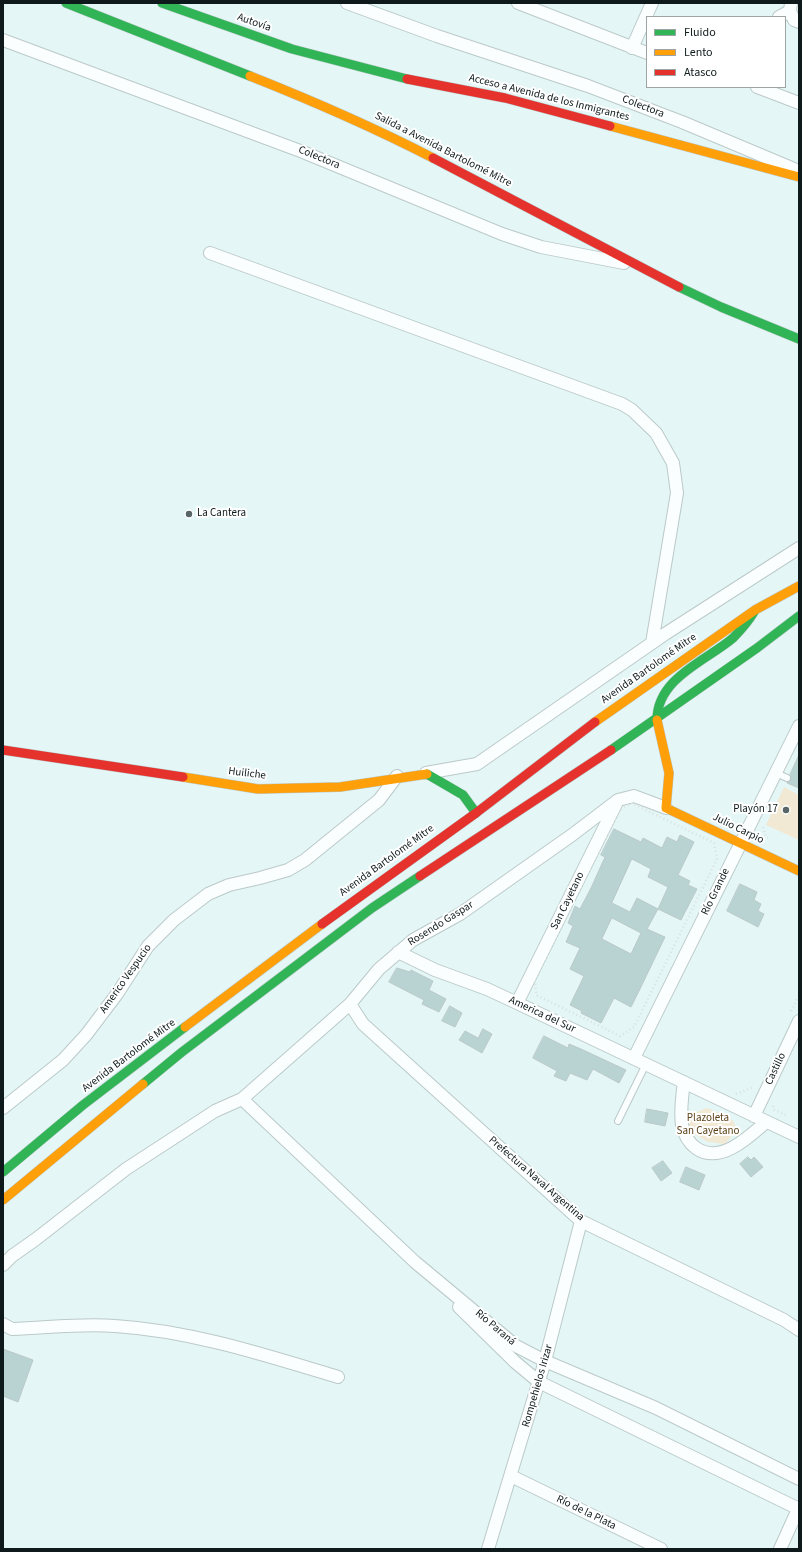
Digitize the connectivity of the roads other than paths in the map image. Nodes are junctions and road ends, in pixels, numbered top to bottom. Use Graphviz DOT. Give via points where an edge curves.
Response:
graph roads {
  1 [pos="66,3"];
  2 [pos="162,3"];
  3 [pos="347,3"];
  4 [pos="652,3"];
  5 [pos="523,4"];
  6 [pos="790,7"];
  7 [pos="646,16"];
  8 [pos="646,16"];
  9 [pos="780,16"];
  10 [pos="799,22"];
  11 [pos="3,40"];
  12 [pos="632,48"];
  13 [pos="292,49"];
  14 [pos="646,53"];
  15 [pos="760,88"];
  16 [pos="799,103"];
  17 [pos="799,171"];
  18 [pos="799,177"];
  19 [pos="210,253"];
  20 [pos="637,266"];
  21 [pos="799,339"];
  22 [pos="799,548"];
  23 [pos="799,586"];
  24 [pos="755,610"];
  25 [pos="799,616"];
  26 [pos="652,643"];
  27 [pos="656,719"];
  28 [pos="799,726"];
  29 [pos="3,750"];
  30 [pos="426,773"];
  31 [pos="397,776"];
  32 [pos="618,800"];
  33 [pos="666,808"];
  34 [pos="476,812"];
  35 [pos="740,844"];
  36 [pos="799,871"];
  37 [pos="398,952"];
  38 [pos="517,1003"];
  39 [pos="350,1004"];
  40 [pos="794,1019"];
  41 [pos="634,1058"];
  42 [pos="646,1064"];
  43 [pos="684,1082"];
  44 [pos="242,1099"];
  45 [pos="3,1108"];
  46 [pos="754,1116"];
  47 [pos="618,1121"];
  48 [pos="766,1122"];
  49 [pos="799,1137"];
  50 [pos="3,1172"];
  51 [pos="3,1200"];
  52 [pos="581,1221"];
  53 [pos="416,1262"];
  54 [pos="3,1265"];
  55 [pos="3,1324"];
  56 [pos="799,1330"];
  57 [pos="545,1361"];
  58 [pos="338,1377"];
  59 [pos="540,1382"];
  60 [pos="511,1476"];
  61 [pos="799,1479"];
  62 [pos="799,1509"];
  63 [pos="488,1549"];
  64 [pos="661,1549"];
  65 [pos="780,1549"];
  1 -- 20 [label="street, Salida a Avenida Bartolomé Mitre" via="331,108 390,136"];
  2 -- 13 [label="street, Autovía"];
  3 -- 17 [label="street, Colectora" via="588,86"];
  4 -- 7 [label="street"];
  5 -- 12 [label="street"];
  6 -- 9 [label="street"];
  6 -- 10 [label="street" via="794,20"];
  8 -- 12 [label="street"];
  11 -- 20 [label="street, Colectora" via="303,152 502,234 541,247"];
  12 -- 14 [label="street"];
  13 -- 18 [label="street, Acceso a Avenida de los Inmigrantes" via="404,78 505,98"];
  15 -- 16 [label="street"];
  19 -- 26 [label="street" via="622,404 632,410 656,434 673,463 677,493"];
  20 -- 21 [label="street, Salida a Avenida Bartolomé Mitre" via="721,307"];
  22 -- 26 [label="street"];
  23 -- 24 [label="street, Avenida Bartolomé Mitre"];
  24 -- 27 [label="street" via="750,622 739,634 667,689 659,704"];
  24 -- 34 [label="street, Avenida Bartolomé Mitre" via="638,690"];
  25 -- 27 [label="street"];
  26 -- 30 [label="street" via="477,764"];
  27 -- 33 [label="street" via="668,770"];
  27 -- 51 [label="street" via="559,785 480,834 348,926 182,1052"];
  28 -- 35 [label="street, Río Grande" via="781,775"];
  29 -- 31 [label="street, Huiliche" via="258,789 340,787"];
  30 -- 31 [label="street, Huiliche"];
  30 -- 34 [label="street" via="463,795"];
  31 -- 45 [label="street, Americo Vespucio" via="379,800 305,860 288,870 229,885 208,894 174,920 148,946 117,994 86,1035 63,1060"];
  32 -- 33 [label="street, Rosendo Gaspar" via="634,796"];
  32 -- 37 [label="street, Rosendo Gaspar" via="460,914 413,940"];
  32 -- 38 [label="street, San Cayetano"];
  33 -- 35 [label="street, Julio Carpio"];
  34 -- 50 [label="street, Avenida Bartolomé Mitre" via="312,931 83,1105"];
  35 -- 36 [label="street, Julio Carpio"];
  35 -- 41 [label="street, Río Grande"];
  37 -- 38 [label="street, America del Sur"];
  37 -- 39 [label="street, Rosendo Gaspar" via="379,969"];
  38 -- 41 [label="street, America del Sur"];
  39 -- 44 [label="street, Rosendo Gaspar"];
  39 -- 52 [label="street, Prefectura Naval Argentina" via="363,1024"];
  40 -- 46 [label="street, Castillo"];
  41 -- 42 [label="street, America del Sur"];
  42 -- 43 [label="street, America del Sur"];
  42 -- 47 [label="lane"];
  43 -- 46 [label="street, America del Sur"];
  43 -- 48 [label="street" via="682,1126 690,1144 699,1150 706,1153 723,1152"];
  44 -- 53 [label="street, Río Paraná"];
  44 -- 54 [label="street, Rosendo Gaspar" via="215,1111 126,1170"];
  46 -- 48 [label="street, America del Sur"];
  48 -- 49 [label="street, America del Sur"];
  52 -- 56 [label="street, Prefectura Naval Argentina" via="784,1320"];
  52 -- 57 [label="street, Rompehielos Irizar"];
  53 -- 57 [label="street, Río Paraná" via="516,1346"];
  53 -- 59 [label="street" via="500,1348"];
  55 -- 58 [label="street" via="12,1329 80,1325 172,1332 217,1342"];
  57 -- 59 [label="street, Rompehielos Irizar"];
  57 -- 61 [label="street, Río Paraná" via="656,1408"];
  59 -- 60 [label="street, Rompehielos Irizar"];
  59 -- 62 [label="street"];
  60 -- 63 [label="street, Rompehielos Irizar"];
  60 -- 64 [label="street, Río de la Plata"];
  62 -- 65 [label="street"];
}
